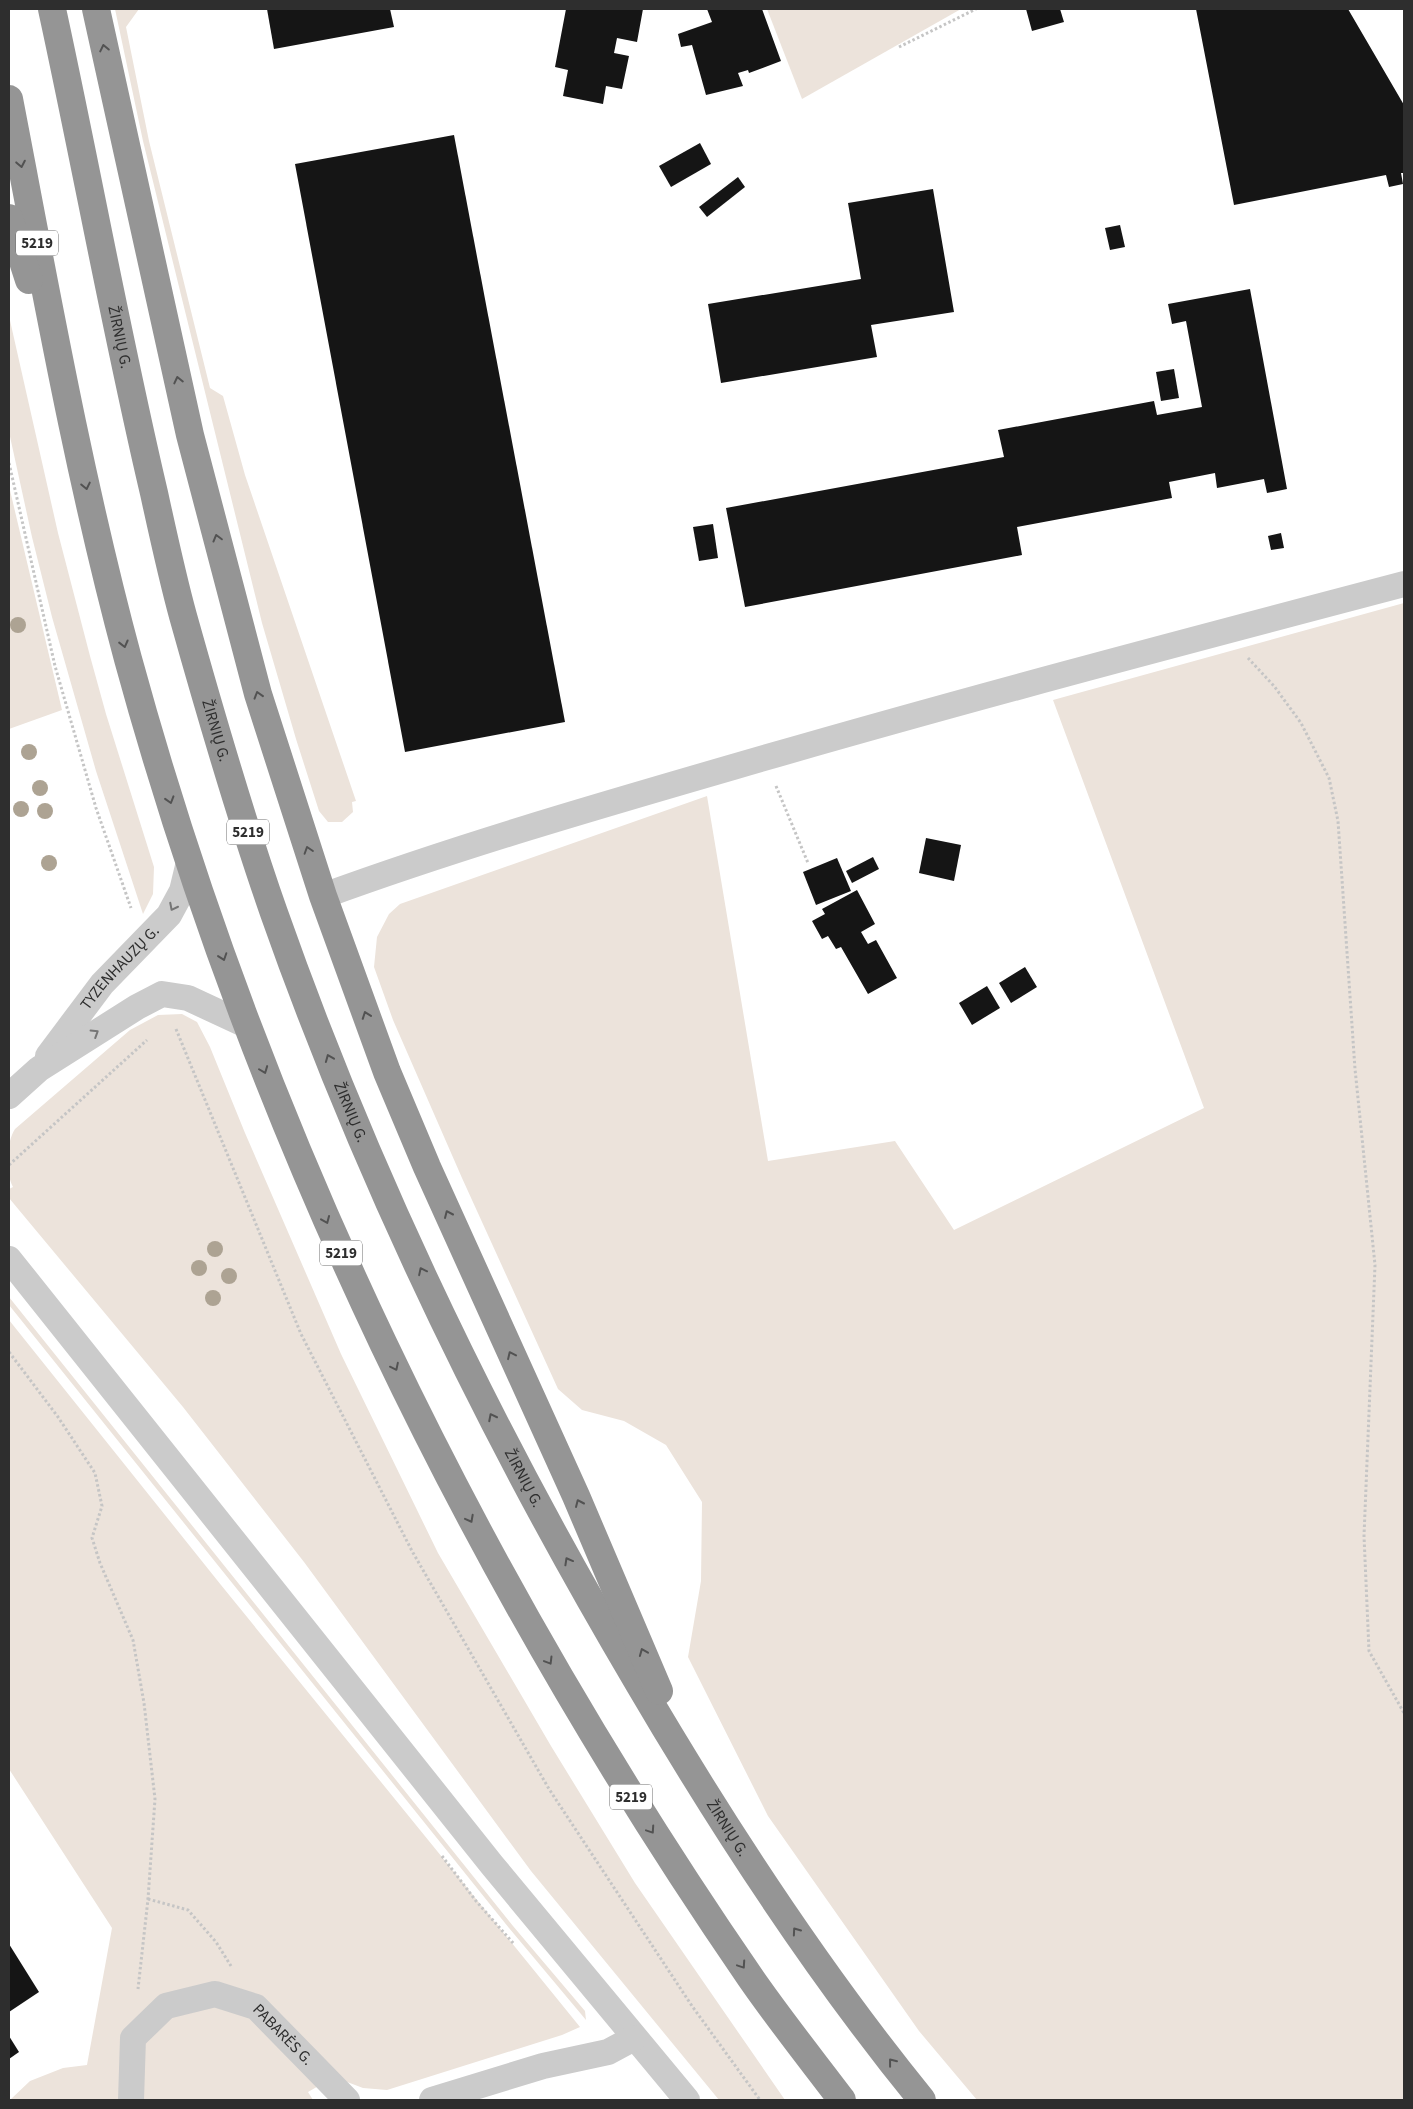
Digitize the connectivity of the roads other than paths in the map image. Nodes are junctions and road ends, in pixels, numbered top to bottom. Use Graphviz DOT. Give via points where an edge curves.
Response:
graph roads {
  1 [pos="52,9"];
  2 [pos="96,9"];
  3 [pos="9,99"];
  4 [pos="9,218"];
  5 [pos="65,388"];
  6 [pos="1404,584"];
  7 [pos="189,862"];
  8 [pos="323,896"];
  9 [pos="246,1024"];
  10 [pos="38,1069"];
  11 [pos="9,1096"];
  12 [pos="9,1259"];
  13 [pos="694,1778"];
  14 [pos="634,2038"];
  15 [pos="131,2100"];
  16 [pos="347,2100"];
  17 [pos="432,2100"];
  18 [pos="687,2100"];
  19 [pos="842,2100"];
  20 [pos="922,2100"];
  13 -- 1 [label="highway, ŽIRNIŲ G. / 5219, one-way" via="591,1604 486,1405 406,1240 275,918 179,600 127,379"];
  8 -- 2 [label="highway, 5219, one-way" via="258,694 190,435"];
  3 -- 5 [label="highway, 5219, one-way"];
  4 -- 5 [label="highway, 5219"];
  5 -- 7 [label="highway, 5219, one-way" via="94,527 128,657"];
  6 -- 8 [label="street" via="972,698 386,873"];
  7 -- 9 [label="highway, 5219, one-way"];
  7 -- 10 [label="street, TYZENHAUZŲ G., one-way" via="182,891 169,915 102,984"];
  13 -- 8 [label="highway, 5219, one-way" via="576,1496 412,1133"];
  10 -- 9 [label="street, TYZENHAUZŲ G., one-way" via="162,994 188,998"];
  9 -- 19 [label="highway, 5219, one-way" via="287,1130 350,1276 447,1476 534,1637 652,1830 753,1982"];
  10 -- 11 [label="street, TYZENHAUZŲ G."];
  12 -- 14 [label="street"];
  20 -- 13 [label="highway, ŽIRNIŲ G. / 5219, one-way" via="793,1928"];
  14 -- 17 [label="street" via="608,2052 543,2066"];
  14 -- 18 [label="street"];
  15 -- 16 [label="street, PABARĖS G." via="133,2038 166,2006 215,1994 256,2007"];
}
